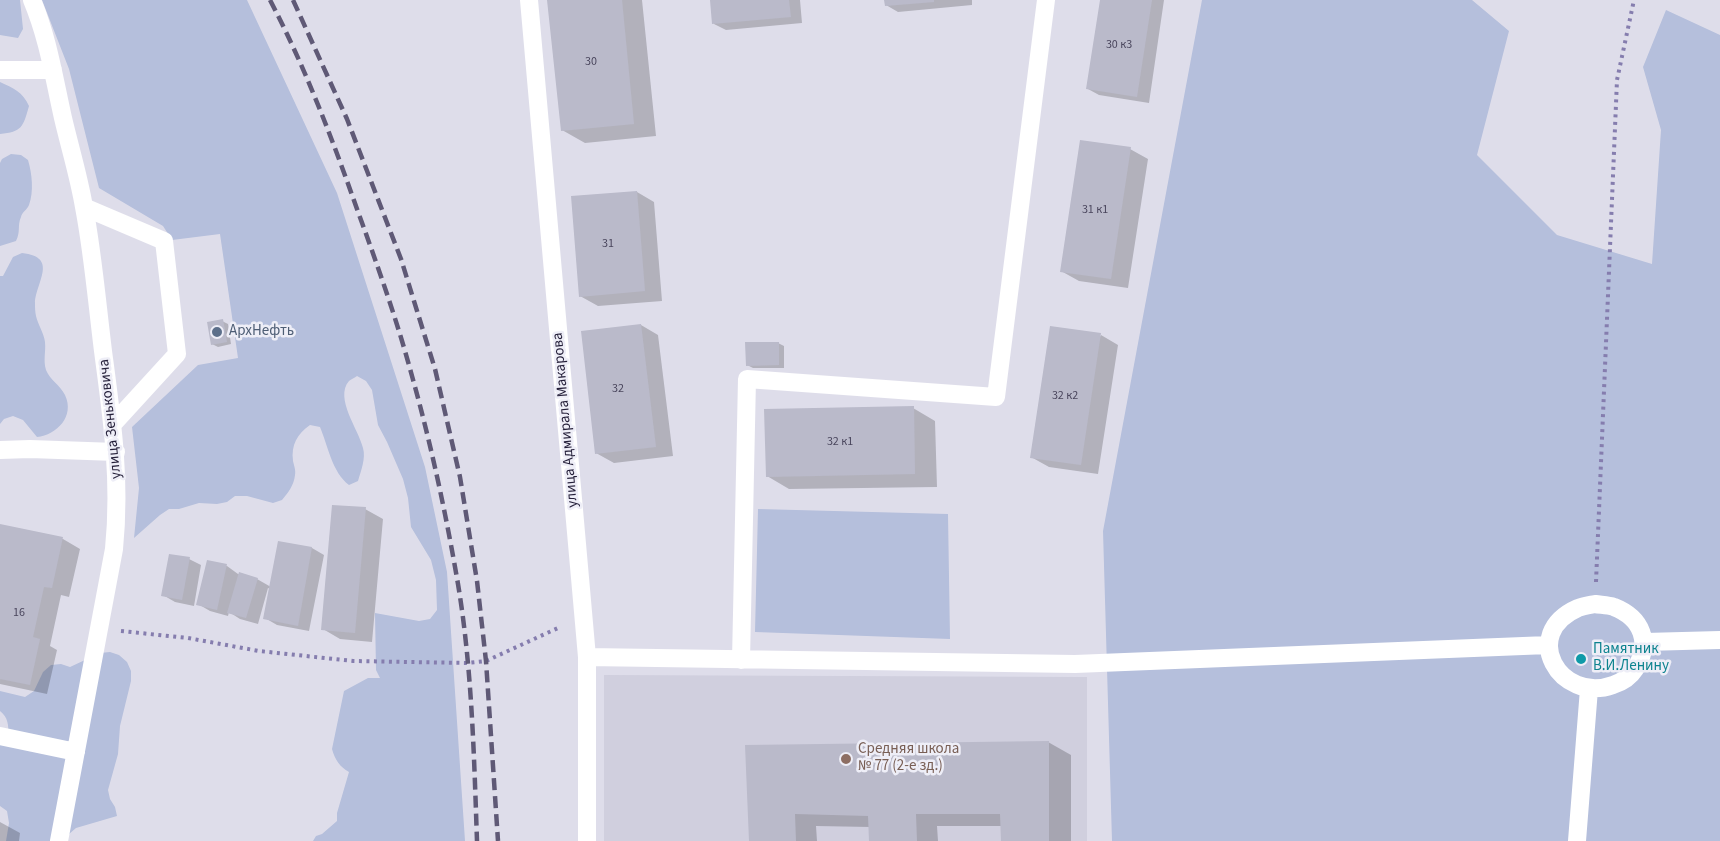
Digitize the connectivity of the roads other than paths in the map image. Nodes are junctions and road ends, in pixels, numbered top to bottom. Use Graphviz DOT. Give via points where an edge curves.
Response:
graph roads {
  1 [pos="32,0"];
  2 [pos="529,0"];
  3 [pos="1046,0"];
  4 [pos="0,70"];
  5 [pos="53,70"];
  6 [pos="84,207"];
  7 [pos="113,424"];
  8 [pos="0,450"];
  9 [pos="116,452"];
  10 [pos="1720,640"];
  11 [pos="1645,642"];
  12 [pos="1548,645"];
  13 [pos="587,657"];
  14 [pos="741,660"];
  15 [pos="1589,688"];
  16 [pos="0,736"];
  17 [pos="76,752"];
  18 [pos="59,841"];
  19 [pos="587,841"];
  20 [pos="1577,841"];
  1 -- 5 [label="street, улица Зеньковича"];
  2 -- 13 [label="street, улица Адмирала Макарова"];
  3 -- 14 [label="street" via="996,397 747,379"];
  4 -- 5 [label="street"];
  5 -- 6 [label="street, улица Зеньковича"];
  6 -- 7 [label="street, улица Зеньковича"];
  6 -- 7 [label="street" via="164,242 177,354"];
  7 -- 9 [label="street, улица Зеньковича"];
  8 -- 9 [label="street"];
  9 -- 17 [label="street, улица Зеньковича" via="114,549"];
  10 -- 11 [label="street"];
  11 -- 12 [label="street" via="1639,627 1627,614 1612,606 1596,604 1579,607 1564,616"];
  11 -- 15 [label="street" via="1642,658 1621,683"];
  12 -- 14 [label="street" via="1075,664"];
  12 -- 15 [label="street" via="1561,674"];
  13 -- 14 [label="street"];
  13 -- 19 [label="street, улица Адмирала Макарова"];
  15 -- 20 [label="street"];
  16 -- 17 [label="street"];
  17 -- 18 [label="street, улица Зеньковича"];
}
